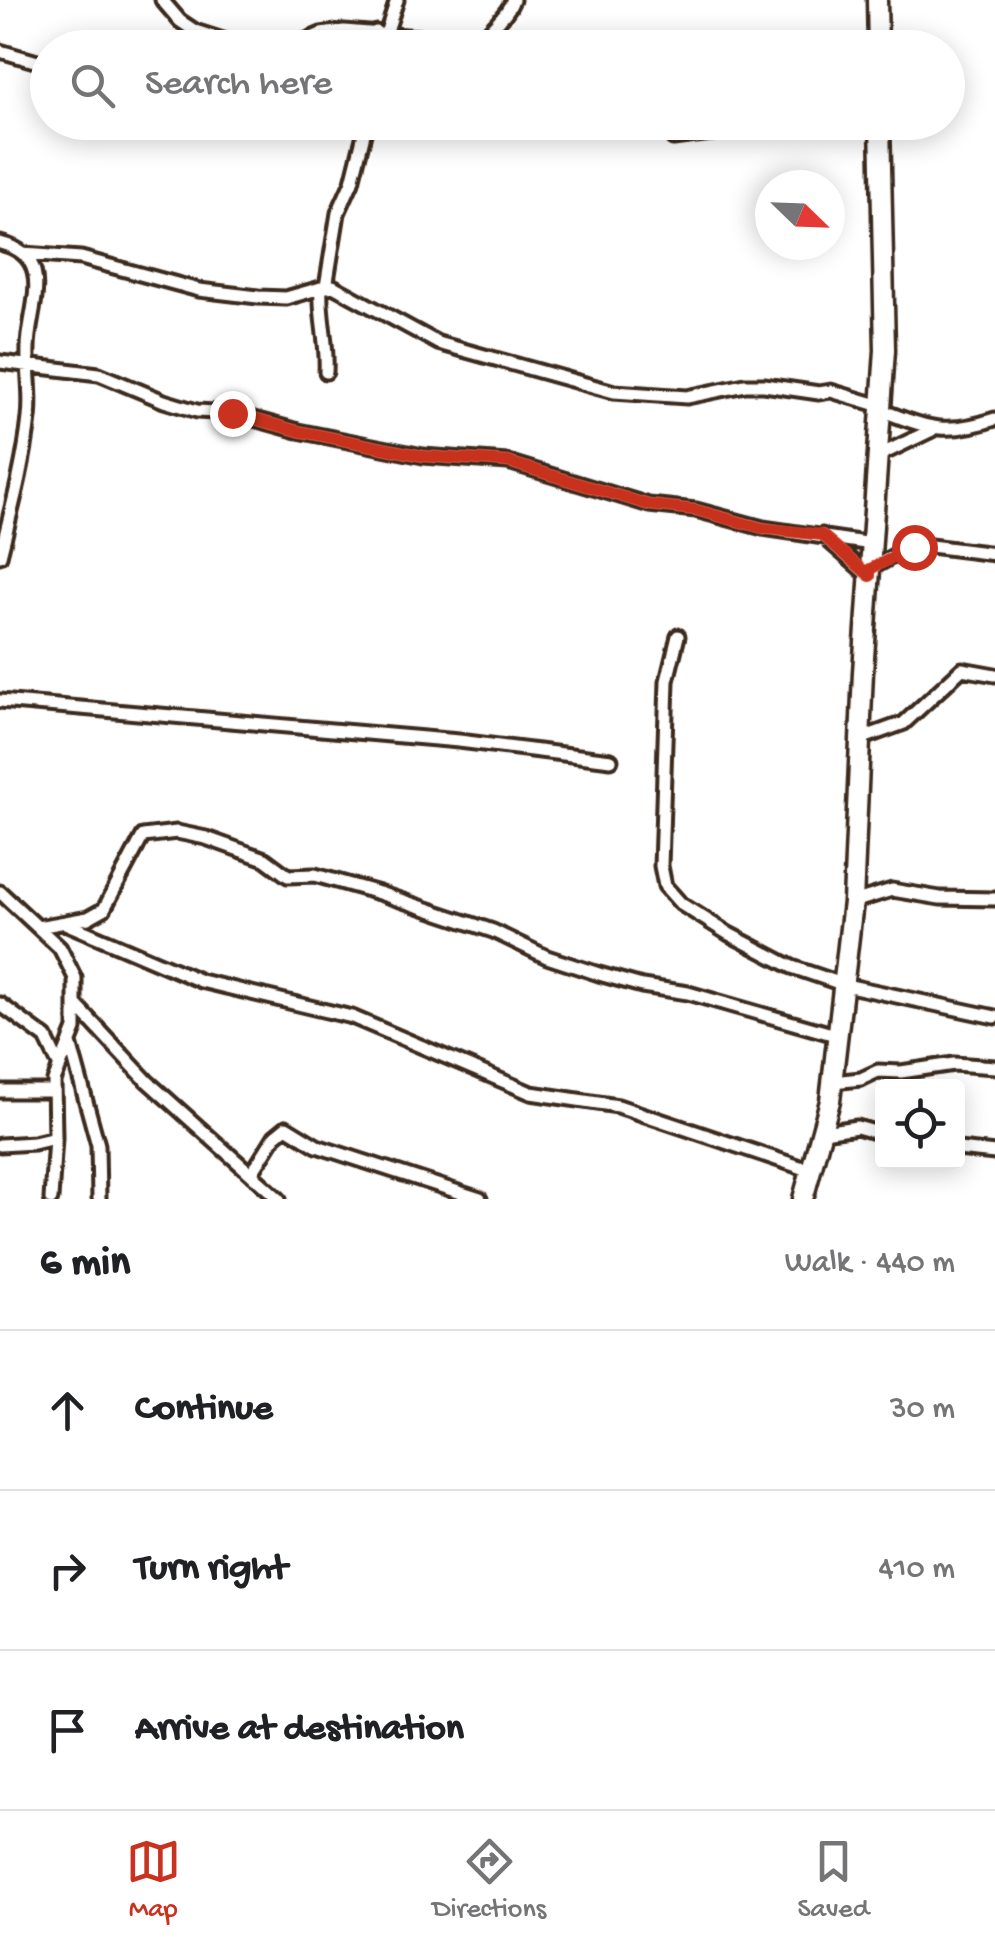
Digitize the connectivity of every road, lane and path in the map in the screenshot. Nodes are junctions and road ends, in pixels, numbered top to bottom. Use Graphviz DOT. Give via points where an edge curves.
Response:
graph roads {
  1 [pos="162,0"];
  2 [pos="397,0"];
  3 [pos="513,0"];
  4 [pos="877,0"];
  5 [pos="194,30"];
  6 [pos="382,30"];
  7 [pos="491,30"];
  8 [pos="878,30"];
  9 [pos="0,50"];
  10 [pos="30,59"];
  11 [pos="362,140"];
  12 [pos="881,140"];
  13 [pos="0,243"];
  14 [pos="23,254"];
  15 [pos="323,287"];
  16 [pos="0,362"];
  17 [pos="30,366"];
  18 [pos="326,372"];
  19 [pos="881,408"];
  20 [pos="995,422"];
  21 [pos="932,430"];
  22 [pos="878,456"];
  23 [pos="822,535"];
  24 [pos="872,544"];
  25 [pos="995,554"];
  26 [pos="0,556"];
  27 [pos="870,573"];
  28 [pos="678,636"];
  29 [pos="995,675"];
  30 [pos="0,701"];
  31 [pos="860,739"];
  32 [pos="611,760"];
  33 [pos="0,892"];
  34 [pos="995,898"];
  35 [pos="853,902"];
  36 [pos="64,922"];
  37 [pos="38,928"];
  38 [pos="845,985"];
  39 [pos="0,1004"];
  40 [pos="77,1006"];
  41 [pos="995,1017"];
  42 [pos="839,1036"];
  43 [pos="46,1038"];
  44 [pos="68,1053"];
  45 [pos="995,1067"];
  46 [pos="833,1082"];
  47 [pos="0,1090"];
  48 [pos="54,1090"];
  49 [pos="823,1132"];
  50 [pos="875,1132"];
  51 [pos="55,1138"];
  52 [pos="0,1145"];
  53 [pos="965,1150"];
  54 [pos="995,1153"];
  55 [pos="812,1171"];
  56 [pos="252,1172"];
  57 [pos="50,1199"];
  58 [pos="100,1199"];
  59 [pos="279,1199"];
  60 [pos="480,1199"];
  61 [pos="803,1199"];
  1 -- 5 [label="street"];
  2 -- 6 [label="street"];
  3 -- 7 [label="street"];
  4 -- 8 [label="main road"];
  9 -- 10 [label="street"];
  11 -- 15 [label="street"];
  12 -- 19 [label="main road"];
  13 -- 14 [label="street"];
  14 -- 15 [label="street" via="81,258 189,288 258,297 286,298"];
  14 -- 17 [label="street" via="37,292"];
  15 -- 18 [label="street"];
  15 -- 19 [label="street" via="343,290 438,342 614,392 687,398 764,385 830,391"];
  16 -- 17 [label="street"];
  17 -- 23 [label="street" via="99,374 198,411 423,456 508,462 649,505"];
  17 -- 26 [label="street" via="29,419"];
  19 -- 21 [label="street"];
  19 -- 22 [label="main road"];
  20 -- 21 [label="street"];
  21 -- 22 [label="street"];
  22 -- 24 [label="main road"];
  23 -- 24 [label="street"];
  23 -- 27 [label="street"];
  24 -- 27 [label="main road"];
  25 -- 27 [label="street" via="922,546"];
  27 -- 31 [label="main road"];
  28 -- 38 [label="street" via="667,681 660,866 665,886 681,904 754,948"];
  29 -- 31 [label="street" via="962,669 904,722"];
  30 -- 32 [label="street"];
  31 -- 35 [label="main road"];
  33 -- 37 [label="street"];
  34 -- 35 [label="street" via="892,890"];
  35 -- 38 [label="main road"];
  36 -- 37 [label="street"];
  36 -- 42 [label="street" via="104,909 142,836 187,832 248,851 288,876 316,876 379,893 599,974"];
  36 -- 55 [label="street" via="201,981 352,1017 531,1093 618,1106"];
  37 -- 40 [label="street" via="70,966"];
  38 -- 41 [label="street"];
  38 -- 42 [label="main road"];
  39 -- 43 [label="street"];
  40 -- 44 [label="street"];
  40 -- 56 [label="street" via="147,1081"];
  42 -- 46 [label="main road"];
  43 -- 44 [label="street"];
  43 -- 44 [label="street"];
  44 -- 48 [label="street"];
  44 -- 58 [label="street" via="98,1145"];
  45 -- 46 [label="street" via="878,1071"];
  46 -- 49 [label="main road"];
  47 -- 48 [label="street"];
  48 -- 51 [label="street"];
  49 -- 50 [label="street" via="857,1127"];
  49 -- 55 [label="main road"];
  51 -- 52 [label="street"];
  51 -- 57 [label="street"];
  53 -- 54 [label="street"];
  55 -- 61 [label="main road"];
  56 -- 59 [label="street"];
  56 -- 60 [label="street" via="286,1127 318,1146"];
}
